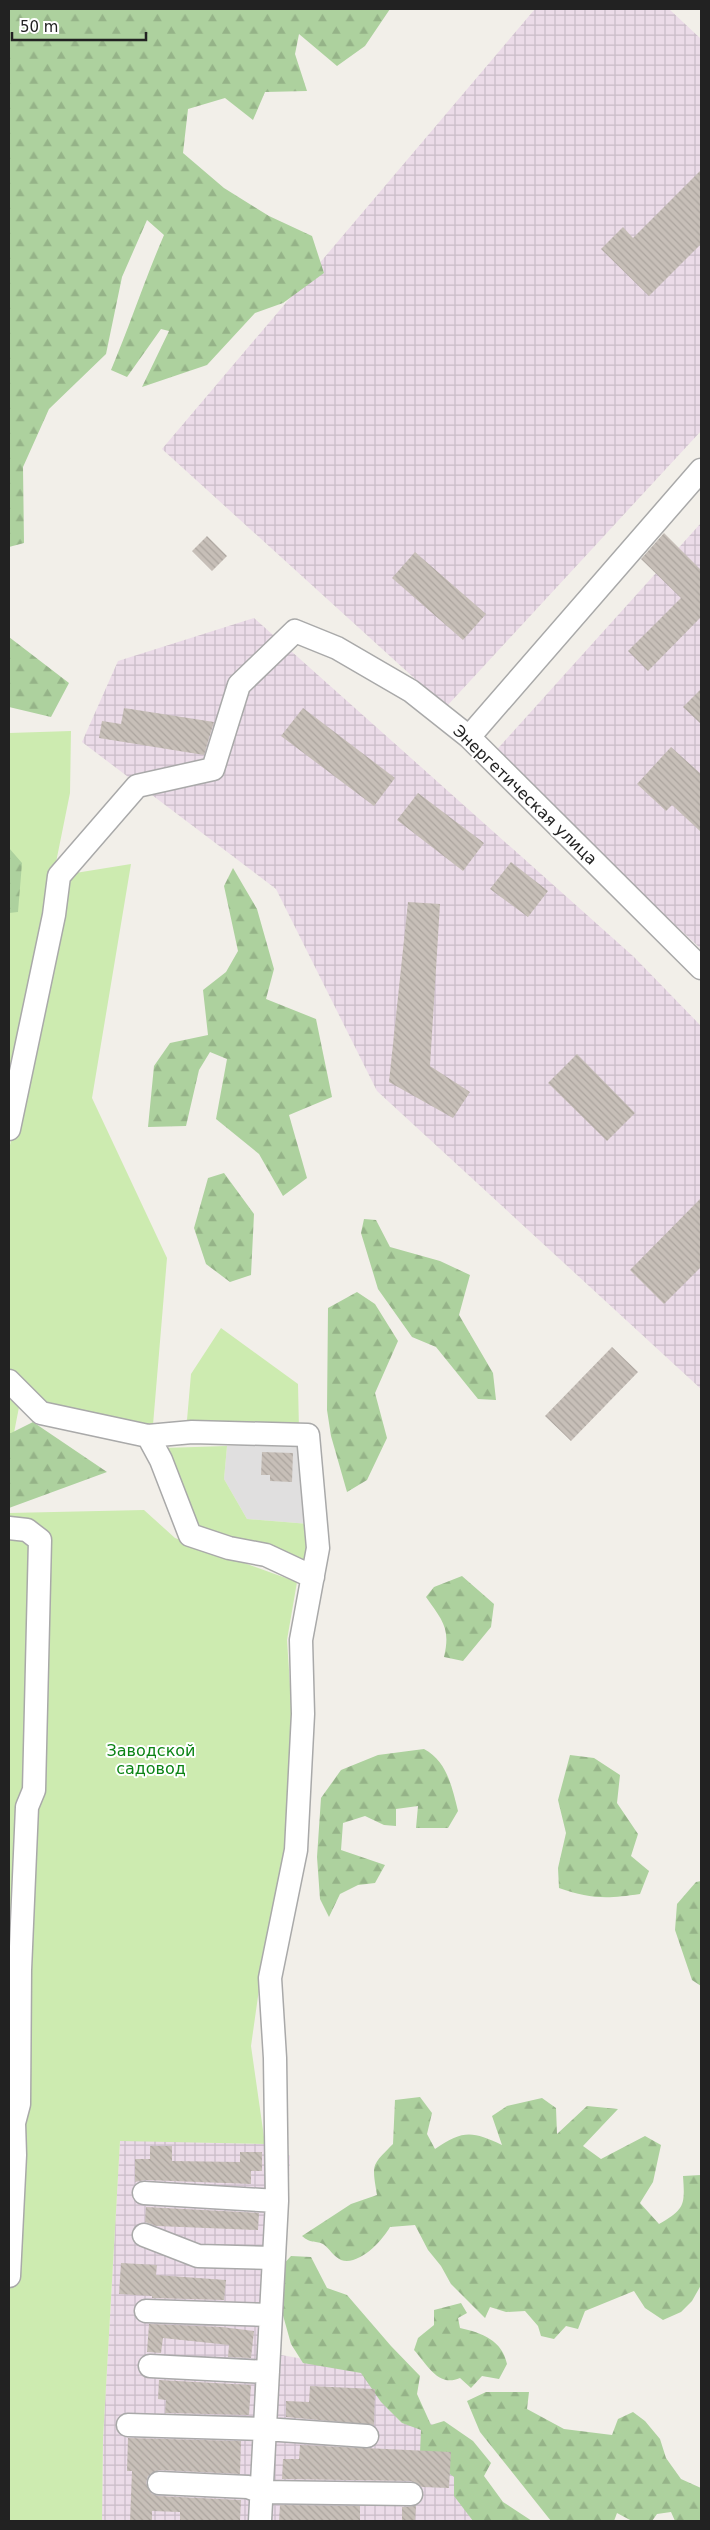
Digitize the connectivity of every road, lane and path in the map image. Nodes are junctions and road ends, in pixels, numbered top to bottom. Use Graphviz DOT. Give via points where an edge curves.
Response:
graph roads {
  1 [pos="701,470"];
  2 [pos="469,737"];
  3 [pos="701,968"];
  4 [pos="9,1129"];
  5 [pos="9,1381"];
  6 [pos="148,1436"];
  7 [pos="9,1528"];
  8 [pos="313,1577"];
  9 [pos="144,2193"];
  10 [pos="277,2201"];
  11 [pos="144,2236"];
  12 [pos="274,2258"];
  13 [pos="9,2276"];
  14 [pos="146,2311"];
  15 [pos="271,2315"];
  16 [pos="150,2366"];
  17 [pos="268,2372"];
  18 [pos="128,2426"];
  19 [pos="265,2429"];
  20 [pos="367,2436"];
  21 [pos="159,2483"];
  22 [pos="261,2492"];
  23 [pos="411,2494"];
  24 [pos="260,2521"];
  1 -- 2 [label="street"];
  2 -- 3 [label="street, Энергетическая улица"];
  2 -- 4 [label="street, Энергетическая улица" via="411,691 337,648 295,631 239,685 213,769 137,786 59,876 54,915"];
  5 -- 6 [label="street" via="41,1413"];
  6 -- 8 [label="street" via="161,1460 190,1535 229,1548 266,1555"];
  6 -- 8 [label="street" via="192,1432 308,1435 318,1548"];
  7 -- 13 [label="street" via="27,1530 40,1540 34,1790 27,1807 20,1970 19,2104 14,2123"];
  8 -- 10 [label="street" via="301,1640 303,1714 296,1850 270,1978"];
  9 -- 10 [label="street"];
  10 -- 12 [label="street"];
  11 -- 12 [label="street" via="198,2256"];
  12 -- 15 [label="street"];
  14 -- 15 [label="street"];
  15 -- 17 [label="street"];
  16 -- 17 [label="street"];
  17 -- 19 [label="street"];
  18 -- 19 [label="street"];
  19 -- 20 [label="street"];
  19 -- 22 [label="street"];
  21 -- 22 [label="street" via="248,2487"];
  22 -- 23 [label="street"];
  22 -- 24 [label="street"];
}
